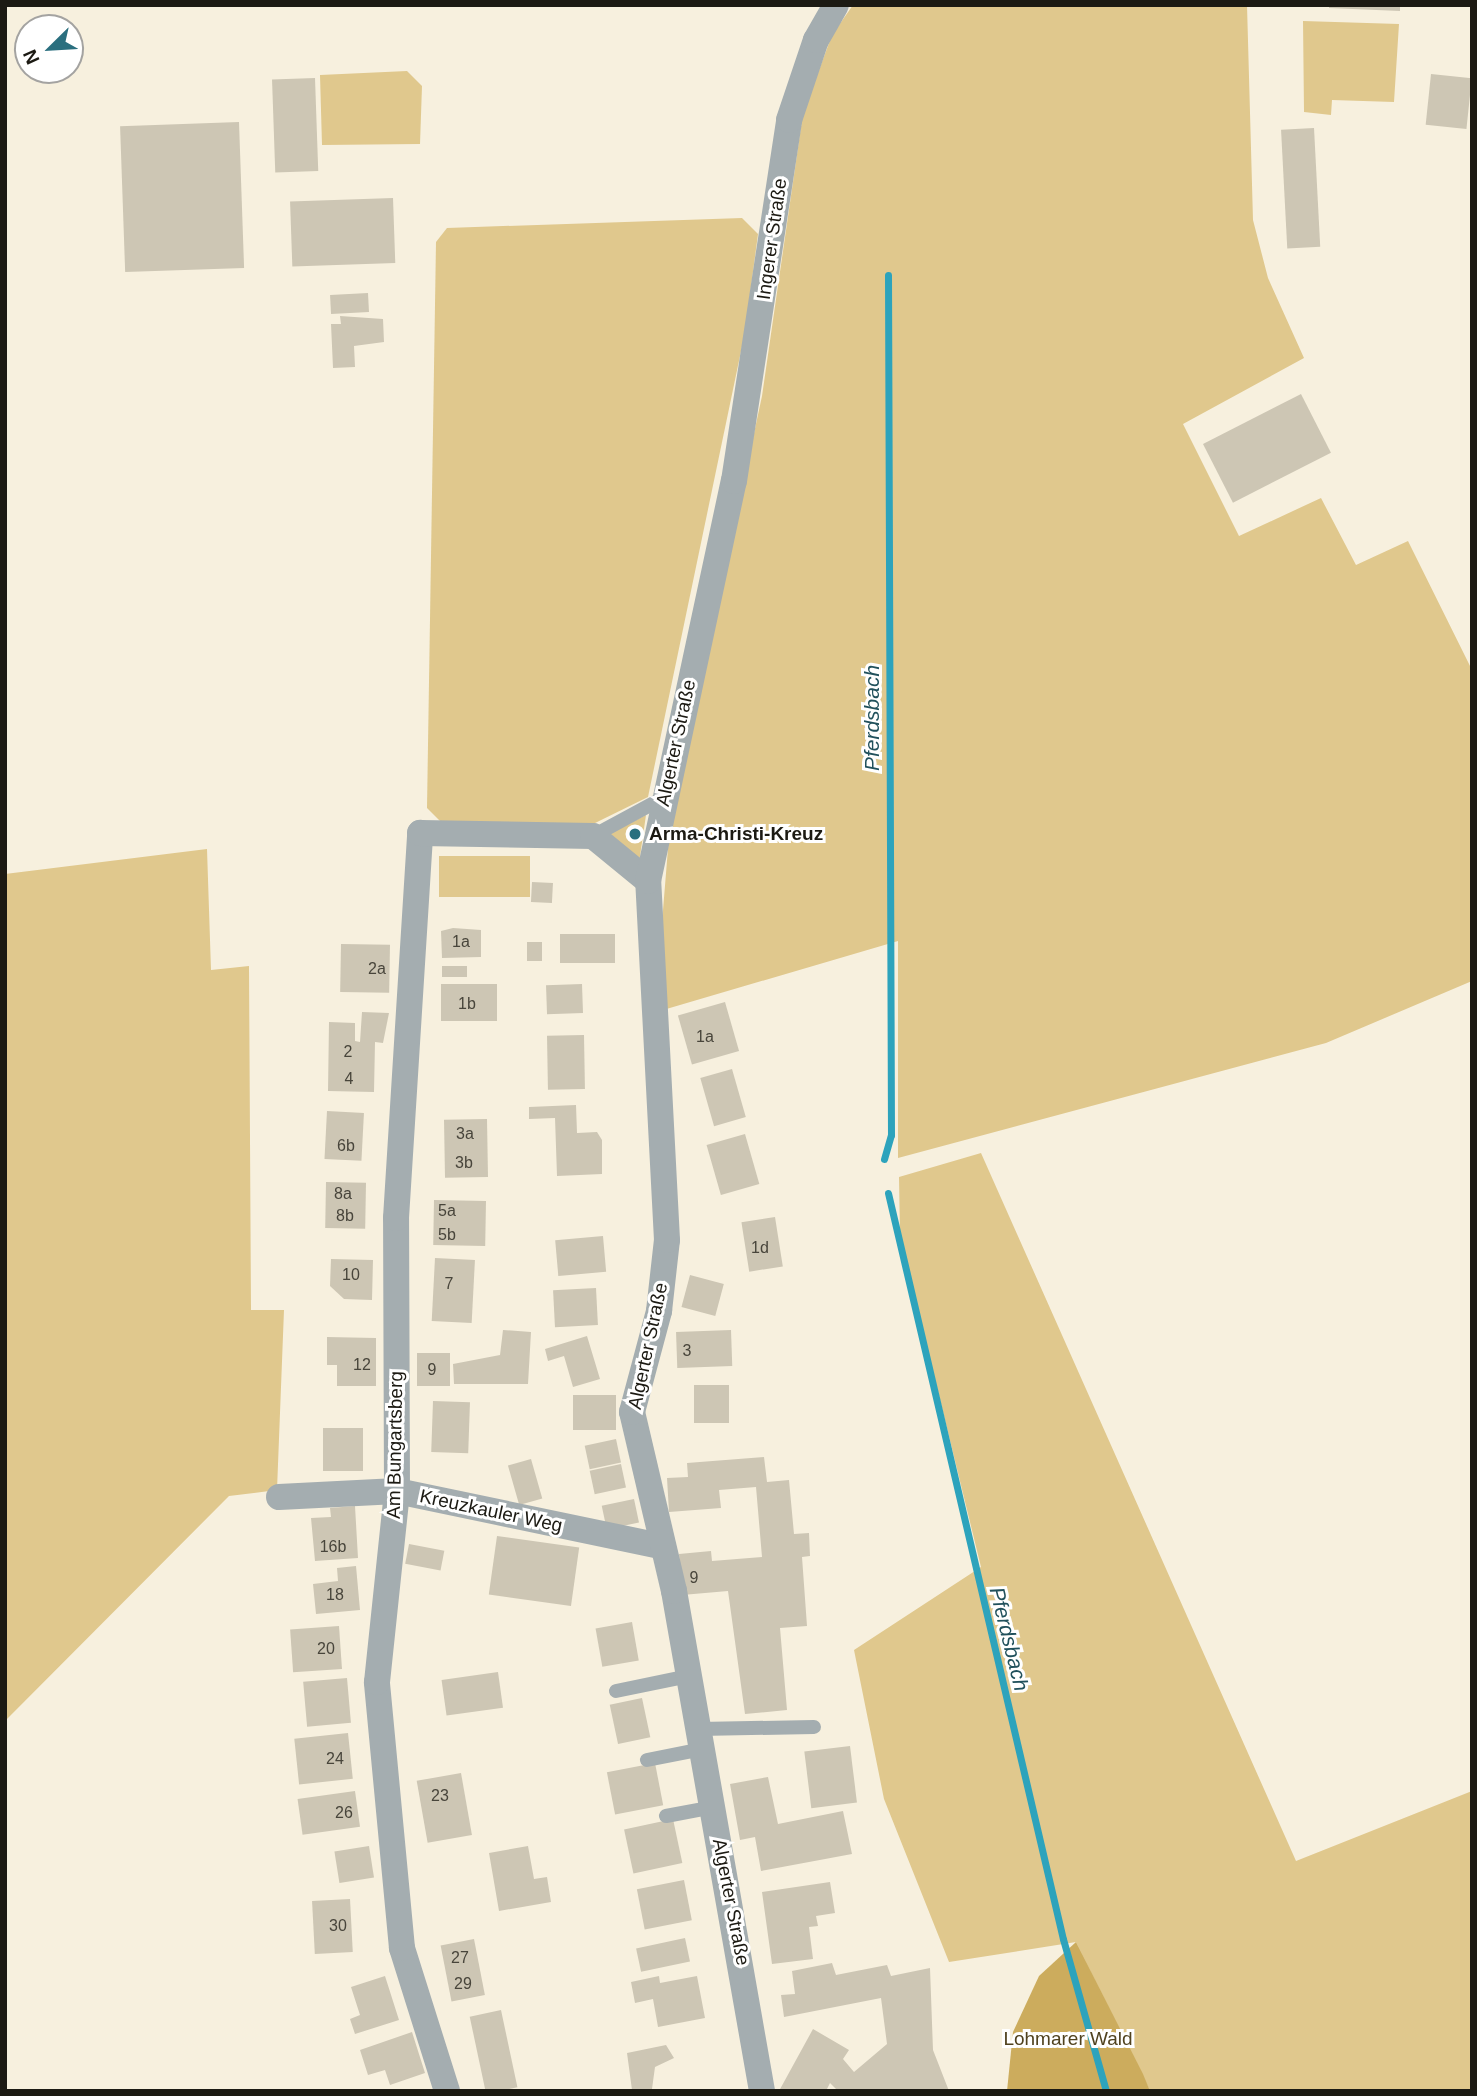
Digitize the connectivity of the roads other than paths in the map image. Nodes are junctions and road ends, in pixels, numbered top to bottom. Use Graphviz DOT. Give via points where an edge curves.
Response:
graph roads {
  1 [pos="836,5"];
  2 [pos="734,481"];
  3 [pos="663,798"];
  4 [pos="593,836"];
  5 [pos="648,881"];
  6 [pos="397,1491"];
  7 [pos="279,1497"];
  8 [pos="661,1546"];
  9 [pos="689,1675"];
  10 [pos="616,1691"];
  11 [pos="814,1727"];
  12 [pos="700,1739"];
  13 [pos="648,1760"];
  14 [pos="713,1807"];
  15 [pos="666,1816"];
  16 [pos="760,2088"];
  17 [pos="447,2091"];
  1 -- 2 [label="street, Ingerer Straße" via="816,40 789,120"];
  2 -- 3 [label="street, Algerter Straße"];
  3 -- 4 [label="lane"];
  3 -- 5 [label="street, Algerter Straße"];
  4 -- 5 [label="street"];
  4 -- 6 [label="street, Am Bungartsberg" via="420,833 396,1217"];
  5 -- 8 [label="street, Algerter Straße" via="667,1240 659,1311 632,1412"];
  6 -- 7 [label="street, Kreuzkauler Weg"];
  6 -- 8 [label="street, Kreuzkauler Weg"];
  6 -- 17 [label="street, Am Bungartsberg" via="379,1647 380,1716 402,1948"];
  8 -- 9 [label="street, Algerter Straße"];
  9 -- 10 [label="lane"];
  9 -- 12 [label="street, Algerter Straße"];
  11 -- 12 [label="lane"];
  12 -- 13 [label="lane"];
  12 -- 14 [label="street, Algerter Straße"];
  14 -- 15 [label="lane"];
  14 -- 16 [label="street, Algerter Straße"];
}
